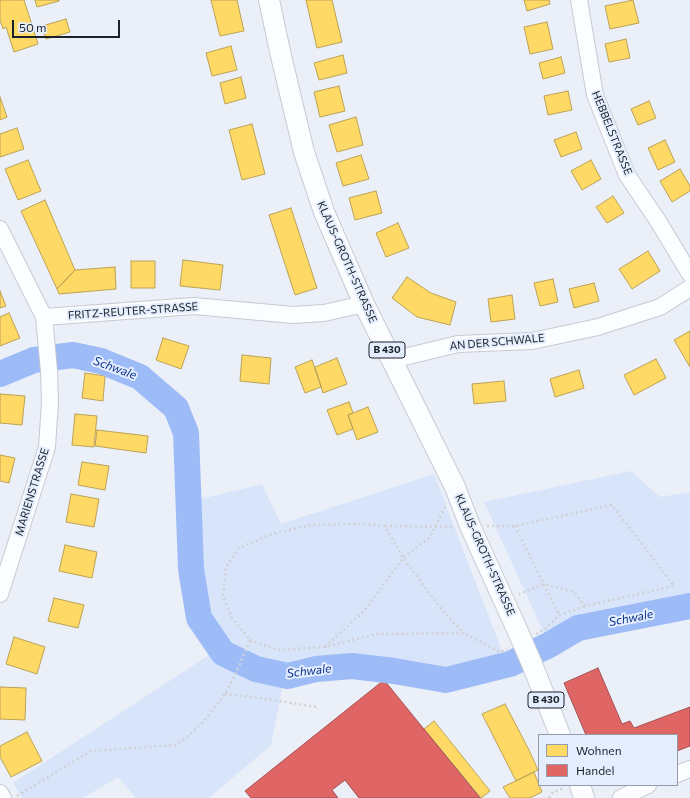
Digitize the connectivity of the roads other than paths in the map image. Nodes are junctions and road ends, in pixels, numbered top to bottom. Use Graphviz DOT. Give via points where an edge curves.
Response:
graph roads {
  1 [pos="269,0"];
  2 [pos="579,0"];
  3 [pos="0,229"];
  4 [pos="4,250"];
  5 [pos="690,274"];
  6 [pos="690,288"];
  7 [pos="364,304"];
  8 [pos="44,317"];
  9 [pos="392,360"];
  10 [pos="0,594"];
  11 [pos="560,734"];
  12 [pos="690,769"];
  13 [pos="678,774"];
  14 [pos="580,786"];
  15 [pos="646,786"];
  16 [pos="0,793"];
  17 [pos="3,798"];
  18 [pos="584,798"];
  19 [pos="621,798"];
  1 -- 7 [label="main road, KLAUS-GROTH-STRASSE / B 430" via="304,152 324,212"];
  2 -- 5 [label="street, HEBBELSTRASSE" via="595,95 627,175"];
  3 -- 4 [label="street, MARIENSTRASSE"];
  4 -- 8 [label="street, MARIENSTRASSE"];
  6 -- 9 [label="street, AN DER SCHWALE" via="660,307 598,327 532,342 458,344"];
  7 -- 8 [label="street, FRITZ-REUTER-STRASSE" via="324,313 293,315 194,306"];
  7 -- 9 [label="main road, KLAUS-GROTH-STRASSE / B 430"];
  8 -- 10 [label="street, MARIENSTRASSE" via="50,402 47,447"];
  9 -- 11 [label="main road, KLAUS-GROTH-STRASSE / B 430, bridge" via="455,487"];
  12 -- 13 [label="street"];
  14 -- 18 [label="main road"];
  15 -- 19 [label="street"];
  16 -- 17 [label="street"];
}
